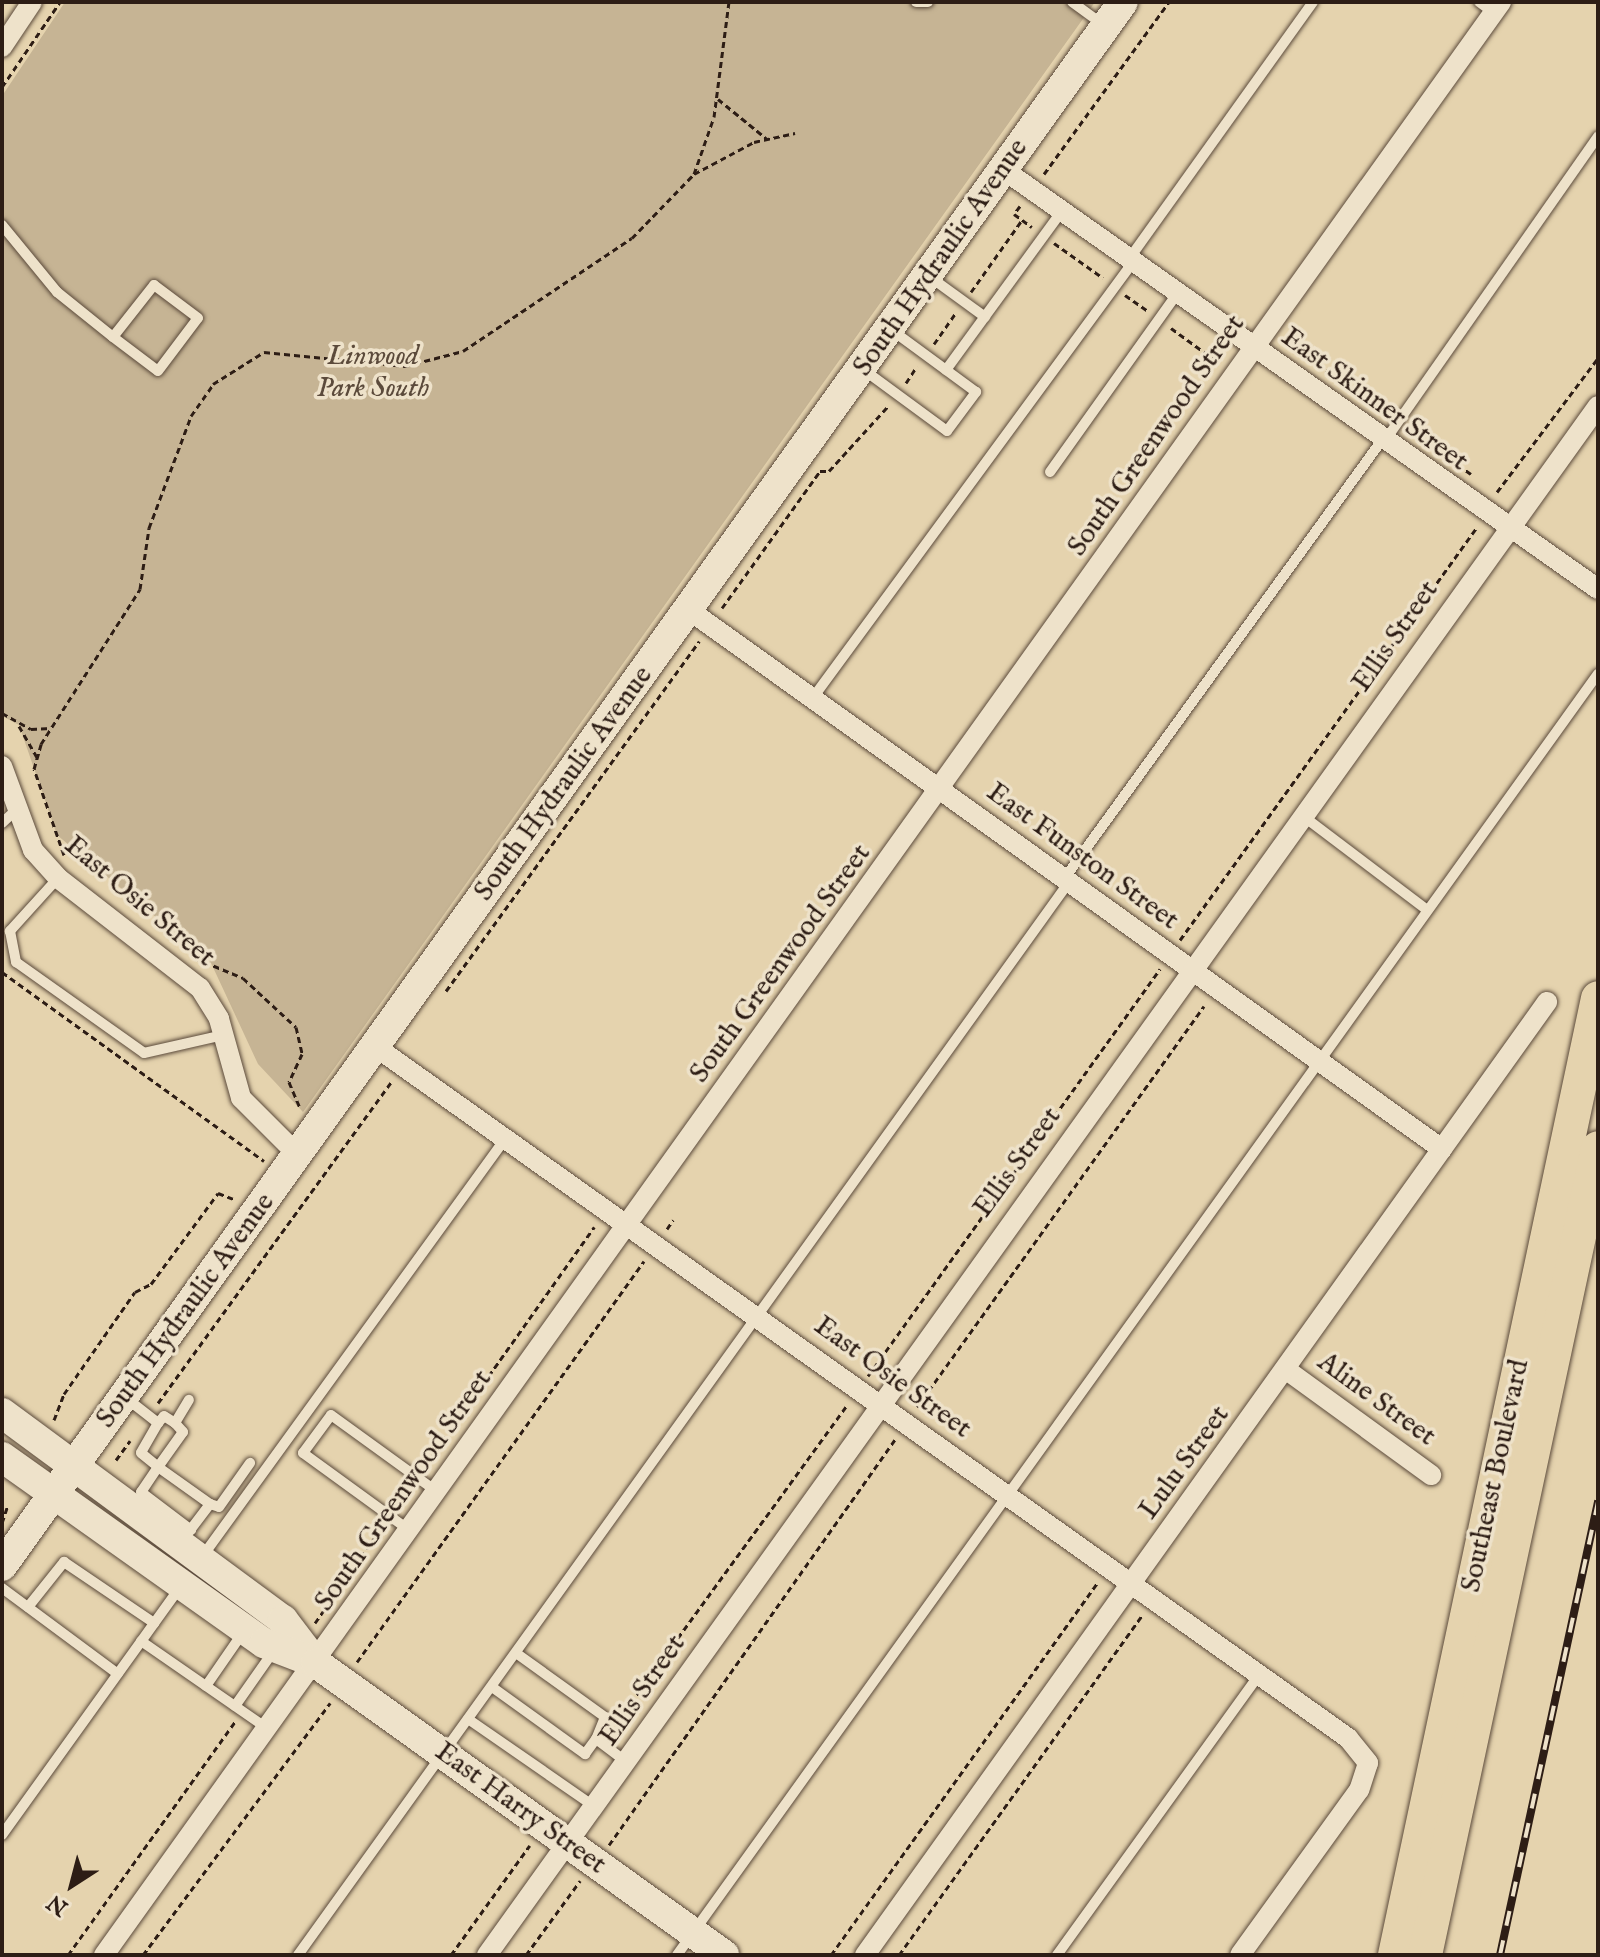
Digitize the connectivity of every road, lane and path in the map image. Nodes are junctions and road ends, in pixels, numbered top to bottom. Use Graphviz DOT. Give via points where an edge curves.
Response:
graph roads {
  1 [pos="32,2"];
  2 [pos="60,2"];
  3 [pos="729,2"];
  4 [pos="916,2"];
  5 [pos="928,2"];
  6 [pos="1072,2"];
  7 [pos="1169,2"];
  8 [pos="1313,2"];
  9 [pos="1491,5"];
  10 [pos="1115,14"];
  11 [pos="2,47"];
  12 [pos="2,87"];
  13 [pos="717,99"];
  14 [pos="795,133"];
  15 [pos="1598,136"];
  16 [pos="767,139"];
  17 [pos="1004,170"];
  18 [pos="694,174"];
  19 [pos="1032,190"];
  20 [pos="1062,211"];
  21 [pos="1022,220"];
  22 [pos="2,225"];
  23 [pos="1044,236"];
  24 [pos="1131,261"];
  25 [pos="928,276"];
  26 [pos="1114,287"];
  27 [pos="1177,294"];
  28 [pos="964,302"];
  29 [pos="985,317"];
  30 [pos="1159,319"];
  31 [pos="890,329"];
  32 [pos="113,337"];
  33 [pos="1285,341"];
  34 [pos="1253,348"];
  35 [pos="926,355"];
  36 [pos="1598,358"];
  37 [pos="1225,367"];
  38 [pos="862,369"];
  39 [pos="946,370"];
  40 [pos="897,394"];
  41 [pos="1598,406"];
  42 [pos="1398,422"];
  43 [pos="1383,441"];
  44 [pos="1050,472"];
  45 [pos="1474,477"];
  46 [pos="1487,486"];
  47 [pos="1500,495"];
  48 [pos="1486,514"];
  49 [pos="1507,529"];
  50 [pos="1598,589"];
  51 [pos="700,618"];
  52 [pos="1598,674"];
  53 [pos="812,699"];
  54 [pos="2,713"];
  55 [pos="19,725"];
  56 [pos="51,728"];
  57 [pos="37,757"];
  58 [pos="2,766"];
  59 [pos="940,790"];
  60 [pos="1303,816"];
  61 [pos="8,818"];
  62 [pos="65,871"];
  63 [pos="1066,880"];
  64 [pos="1426,909"];
  65 [pos="190,955"];
  66 [pos="1170,955"];
  67 [pos="1192,970"];
  68 [pos="2,972"];
  69 [pos="1598,998"];
  70 [pos="438,1001"];
  71 [pos="1547,1002"];
  72 [pos="224,1035"];
  73 [pos="376,1047"];
  74 [pos="1316,1059"];
  75 [pos="402,1066"];
  76 [pos="505,1139"];
  77 [pos="1598,1148"];
  78 [pos="291,1149"];
  79 [pos="1442,1149"];
  80 [pos="264,1161"];
  81 [pos="256,1174"];
  82 [pos="238,1200"];
  83 [pos="673,1220"];
  84 [pos="628,1225"];
  85 [pos="594,1227"];
  86 [pos="656,1244"];
  87 [pos="758,1316"];
  88 [pos="1288,1371"];
  89 [pos="859,1389"];
  90 [pos="124,1397"];
  91 [pos="189,1400"];
  92 [pos="880,1404"];
  93 [pos="2,1413"];
  94 [pos="153,1419"];
  95 [pos="54,1420"];
  96 [pos="175,1423"];
  97 [pos="2,1457"];
  98 [pos="116,1460"];
  99 [pos="250,1463"];
  100 [pos="75,1465"];
  101 [pos="158,1467"];
  102 [pos="1431,1475"];
  103 [pos="417,1477"];
  104 [pos="438,1492"];
  105 [pos="54,1494"];
  106 [pos="1007,1496"];
  107 [pos="136,1500"];
  108 [pos="210,1504"];
  109 [pos="8,1505"];
  110 [pos="390,1516"];
  111 [pos="2,1523"];
  112 [pos="410,1531"];
  113 [pos="191,1544"];
  114 [pos="2,1566"];
  115 [pos="1097,1583"];
  116 [pos="182,1584"];
  117 [pos="1130,1584"];
  118 [pos="2,1588"];
  119 [pos="28,1607"];
  120 [pos="1142,1616"];
  121 [pos="154,1623"];
  122 [pos="245,1629"];
  123 [pos="310,1630"];
  124 [pos="141,1641"];
  125 [pos="276,1648"];
  126 [pos="516,1653"];
  127 [pos="316,1663"];
  128 [pos="355,1665"];
  129 [pos="118,1674"];
  130 [pos="1259,1675"];
  131 [pos="206,1686"];
  132 [pos="492,1687"];
  133 [pos="330,1703"];
  134 [pos="239,1709"];
  135 [pos="468,1719"];
  136 [pos="268,1729"];
  137 [pos="598,1741"];
  138 [pos="443,1754"];
  139 [pos="627,1762"];
  140 [pos="595,1807"];
  141 [pos="2,1835"];
  142 [pos="568,1843"];
  143 [pos="530,1845"];
  144 [pos="580,1881"];
  145 [pos="685,1944"];
  146 [pos="68,1955"];
  147 [pos="104,1955"];
  148 [pos="143,1955"];
  149 [pos="298,1955"];
  150 [pos="451,1955"];
  151 [pos="487,1955"];
  152 [pos="526,1955"];
  153 [pos="724,1955"];
  154 [pos="831,1955"];
  155 [pos="865,1955"];
  156 [pos="899,1955"];
  157 [pos="1057,1955"];
  158 [pos="1240,1955"];
  159 [pos="1395,1955"];
  160 [pos="1425,1955"];
  1 -- 11 [label="street"];
  2 -- 12 [label="path"];
  3 -- 13 [label="path"];
  4 -- 5 [label="lane"];
  6 -- 10 [label="lane"];
  7 -- 19 [label="path"];
  8 -- 24 [label="lane"];
  9 -- 34 [label="street, South Greenwood Street"];
  10 -- 17 [label="street, South Hydraulic Avenue"];
  13 -- 16 [label="path"];
  13 -- 18 [label="path"];
  14 -- 16 [label="path"];
  15 -- 42 [label="lane"];
  16 -- 18 [label="path"];
  17 -- 19 [label="street, East Skinner Street"];
  17 -- 25 [label="street, South Hydraulic Avenue"];
  18 -- 56 [label="path" via="632,238 463,351 405,366 264,352 213,384 191,416 149,528 140,589"];
  19 -- 20 [label="street, East Skinner Street"];
  19 -- 21 [label="path" via="1014,214"];
  20 -- 23 [label="lane"];
  20 -- 24 [label="street, East Skinner Street"];
  21 -- 23 [label="path"];
  21 -- 28 [label="path"];
  22 -- 32 [label="lane" via="57,292"];
  23 -- 26 [label="path"];
  23 -- 29 [label="lane"];
  24 -- 26 [label="lane"];
  24 -- 27 [label="street, East Skinner Street"];
  25 -- 28 [label="lane"];
  25 -- 31 [label="street, South Hydraulic Avenue"];
  26 -- 30 [label="path"];
  26 -- 53 [label="lane"];
  27 -- 30 [label="lane"];
  27 -- 34 [label="street, East Skinner Street"];
  28 -- 29 [label="lane"];
  28 -- 35 [label="path"];
  29 -- 39 [label="lane"];
  30 -- 37 [label="path"];
  30 -- 44 [label="lane"];
  31 -- 35 [label="lane"];
  31 -- 38 [label="street, South Hydraulic Avenue"];
  32 -- 32 [label="lane" via="154,285 198,318 158,371"];
  33 -- 42 [label="path"];
  34 -- 43 [label="street, East Skinner Street"];
  34 -- 59 [label="street, South Greenwood Street"];
  35 -- 39 [label="lane"];
  35 -- 40 [label="path"];
  36 -- 47 [label="path"];
  38 -- 40 [label="lane"];
  38 -- 51 [label="street, South Hydraulic Avenue"];
  39 -- 40 [label="lane" via="976,392 947,431"];
  40 -- 51 [label="path" via="829,471 820,471"];
  41 -- 49 [label="street, Ellis Street"];
  42 -- 43 [label="lane"];
  42 -- 45 [label="path"];
  43 -- 48 [label="street, East Skinner Street"];
  43 -- 63 [label="lane"];
  46 -- 47 [label="path"];
  47 -- 48 [label="path"];
  48 -- 49 [label="street, East Skinner Street"];
  48 -- 66 [label="path"];
  49 -- 50 [label="street, East Skinner Street"];
  49 -- 60 [label="street, Ellis Street"];
  51 -- 53 [label="street, East Funston Street"];
  51 -- 70 [label="path"];
  51 -- 73 [label="street, South Hydraulic Avenue"];
  52 -- 64 [label="lane"];
  53 -- 59 [label="street, East Funston Street"];
  54 -- 55 [label="path"];
  55 -- 56 [label="path"];
  55 -- 57 [label="path"];
  56 -- 57 [label="path"];
  57 -- 62 [label="path" via="37,783"];
  58 -- 61 [label="street, East Osie Street"];
  59 -- 63 [label="street, East Funston Street"];
  59 -- 84 [label="street, South Greenwood Street"];
  60 -- 64 [label="lane"];
  60 -- 67 [label="street, Ellis Street"];
  61 -- 62 [label="street, East Osie Street"];
  62 -- 72 [label="street, East Osie Street" via="176,963 200,988"];
  62 -- 72 [label="lane" via="10,931 16,962 144,1053"];
  63 -- 66 [label="street, East Funston Street"];
  63 -- 87 [label="lane"];
  64 -- 74 [label="lane"];
  65 -- 78 [label="path" via="243,978 296,1027 302,1054 289,1082 303,1112"];
  66 -- 67 [label="street, East Funston Street"];
  66 -- 89 [label="path"];
  67 -- 74 [label="street, East Funston Street"];
  67 -- 92 [label="street, Ellis Street"];
  68 -- 80 [label="path"];
  69 -- 159 [label="main road, Southeast Boulevard"];
  71 -- 79 [label="street, Lulu Street"];
  72 -- 78 [label="street, East Osie Street" via="241,1098"];
  73 -- 75 [label="street, East Osie Street"];
  73 -- 78 [label="street, South Hydraulic Avenue"];
  74 -- 79 [label="street, East Funston Street"];
  74 -- 106 [label="lane"];
  75 -- 76 [label="street, East Osie Street"];
  75 -- 94 [label="path"];
  76 -- 84 [label="street, East Osie Street"];
  76 -- 113 [label="lane"];
  77 -- 160 [label="main road, Southeast Boulevard"];
  78 -- 80 [label="path"];
  78 -- 90 [label="street, South Hydraulic Avenue"];
  79 -- 88 [label="street, Lulu Street"];
  80 -- 81 [label="path"];
  82 -- 95 [label="path" via="218,1193 151,1284 135,1292 64,1394"];
  83 -- 86 [label="path"];
  84 -- 86 [label="street, East Osie Street"];
  84 -- 104 [label="street, South Greenwood Street"];
  85 -- 103 [label="path"];
  86 -- 87 [label="street, East Osie Street"];
  86 -- 128 [label="path"];
  87 -- 89 [label="street, East Osie Street"];
  87 -- 126 [label="lane"];
  88 -- 102 [label="street, Aline Street"];
  88 -- 117 [label="street, Lulu Street"];
  89 -- 92 [label="street, East Osie Street"];
  89 -- 137 [label="path"];
  90 -- 94 [label="lane"];
  90 -- 100 [label="street, South Hydraulic Avenue"];
  91 -- 96 [label="lane"];
  92 -- 106 [label="street, East Osie Street"];
  92 -- 139 [label="street, Ellis Street"];
  93 -- 100 [label="street, East Harry Street"];
  94 -- 96 [label="lane" via="164,1416"];
  94 -- 98 [label="path"];
  94 -- 101 [label="lane" via="141,1453"];
  96 -- 101 [label="lane" via="183,1432"];
  97 -- 105 [label="street, East Harry Street"];
  99 -- 108 [label="lane" via="219,1507"];
  100 -- 105 [label="street, South Hydraulic Avenue"];
  100 -- 107 [label="street, East Harry Street"];
  101 -- 107 [label="lane"];
  101 -- 108 [label="lane"];
  103 -- 104 [label="lane"];
  103 -- 110 [label="path"];
  103 -- 110 [label="lane" via="331,1415 303,1453"];
  104 -- 112 [label="street, South Greenwood Street"];
  105 -- 114 [label="street, South Hydraulic Avenue"];
  105 -- 116 [label="street, East Harry Street"];
  106 -- 117 [label="street, East Osie Street"];
  106 -- 145 [label="lane"];
  107 -- 113 [label="street, East Harry Street"];
  108 -- 113 [label="lane"];
  109 -- 111 [label="path"];
  110 -- 112 [label="lane"];
  110 -- 123 [label="path"];
  112 -- 127 [label="street, South Greenwood Street"];
  113 -- 127 [label="street, East Harry Street" via="283,1620"];
  115 -- 154 [label="path"];
  116 -- 121 [label="lane"];
  116 -- 122 [label="street, East Harry Street"];
  117 -- 130 [label="street, East Osie Street"];
  117 -- 155 [label="street, Lulu Street"];
  118 -- 119 [label="lane"];
  119 -- 121 [label="lane" via="64,1562"];
  119 -- 129 [label="lane"];
  120 -- 156 [label="path"];
  121 -- 124 [label="lane"];
  122 -- 125 [label="street, East Harry Street"];
  122 -- 131 [label="lane"];
  124 -- 129 [label="lane"];
  124 -- 131 [label="lane"];
  125 -- 127 [label="street, East Harry Street"];
  125 -- 134 [label="lane"];
  126 -- 132 [label="lane"];
  126 -- 137 [label="lane" via="605,1717"];
  127 -- 136 [label="street, South Greenwood Street"];
  127 -- 138 [label="street, East Harry Street"];
  129 -- 141 [label="lane"];
  130 -- 157 [label="lane"];
  130 -- 158 [label="street, East Osie Street" via="1348,1738 1368,1763 1359,1790"];
  131 -- 134 [label="lane"];
  132 -- 135 [label="lane"];
  132 -- 137 [label="lane" via="585,1754"];
  133 -- 148 [label="path"];
  134 -- 136 [label="lane"];
  134 -- 146 [label="path"];
  135 -- 138 [label="lane"];
  135 -- 140 [label="lane"];
  136 -- 147 [label="street, South Greenwood Street"];
  137 -- 139 [label="lane"];
  138 -- 142 [label="street, East Harry Street"];
  138 -- 149 [label="lane"];
  139 -- 140 [label="street, Ellis Street"];
  140 -- 142 [label="street, Ellis Street"];
  142 -- 145 [label="street, East Harry Street"];
  142 -- 151 [label="street, Ellis Street"];
  143 -- 150 [label="path"];
  144 -- 152 [label="path"];
  145 -- 153 [label="street, East Harry Street"];
}
